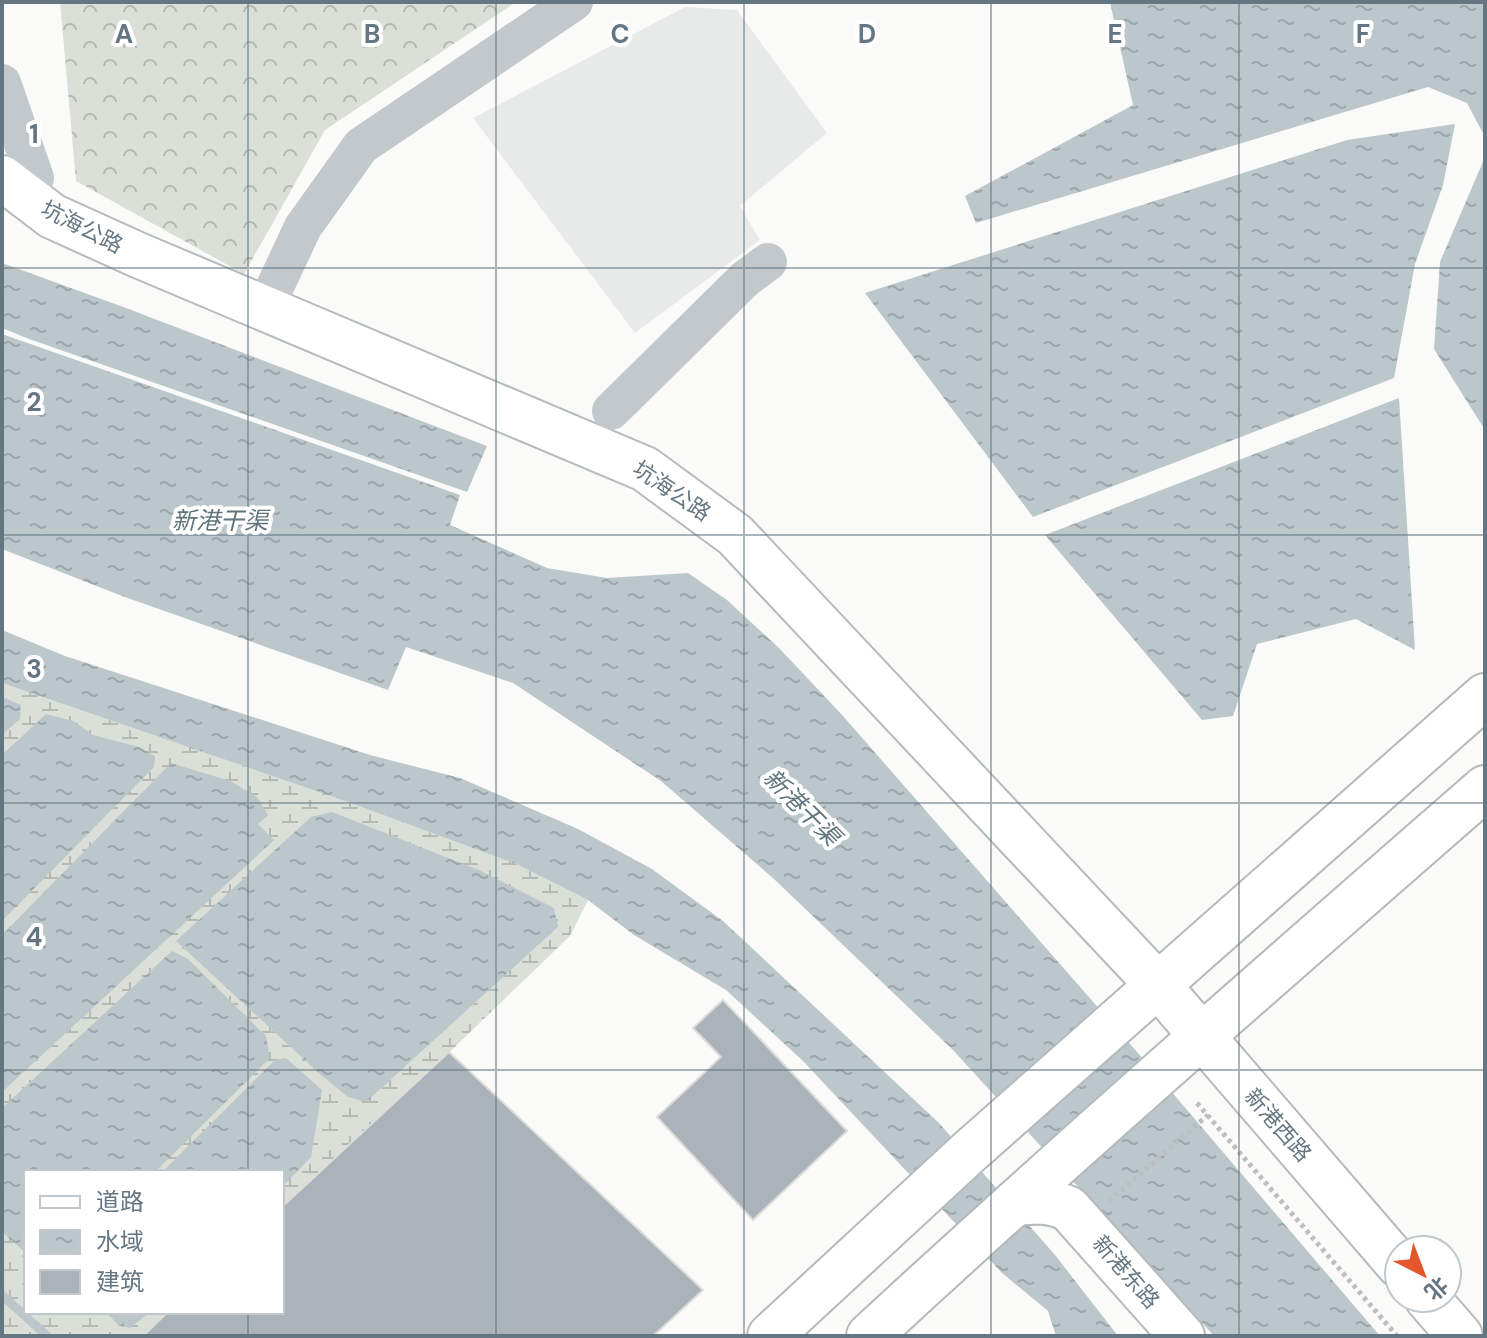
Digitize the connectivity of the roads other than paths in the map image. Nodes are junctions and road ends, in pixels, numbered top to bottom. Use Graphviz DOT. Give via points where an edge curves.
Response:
graph roads {
  1 [pos="574,2"];
  2 [pos="2,83"];
  3 [pos="19,178"];
  4 [pos="768,262"];
  5 [pos="273,291"];
  6 [pos="611,411"];
  7 [pos="1485,696"];
  8 [pos="1485,788"];
  9 [pos="1157,984"];
  10 [pos="1188,1048"];
  11 [pos="1060,1191"];
  12 [pos="1383,1249"];
  13 [pos="1441,1314"];
  14 [pos="770,1336"];
  15 [pos="869,1336"];
  16 [pos="1182,1336"];
  17 [pos="1460,1336"];
  1 -- 5 [label="street" via="361,146 303,227"];
  2 -- 3 [label="street"];
  3 -- 9 [label="main road, 坑海公路" via="52,216 645,469 735,535"];
  4 -- 6 [label="street"];
  7 -- 9 [label="main road"];
  8 -- 10 [label="main road"];
  9 -- 10 [label="main road, 新港西路"];
  9 -- 14 [label="main road"];
  10 -- 11 [label="main road"];
  10 -- 12 [label="main road, 新港西路"];
  11 -- 15 [label="main road" via="966,1246"];
  11 -- 16 [label="main road, 新港东路"];
  13 -- 17 [label="main road"];
}
